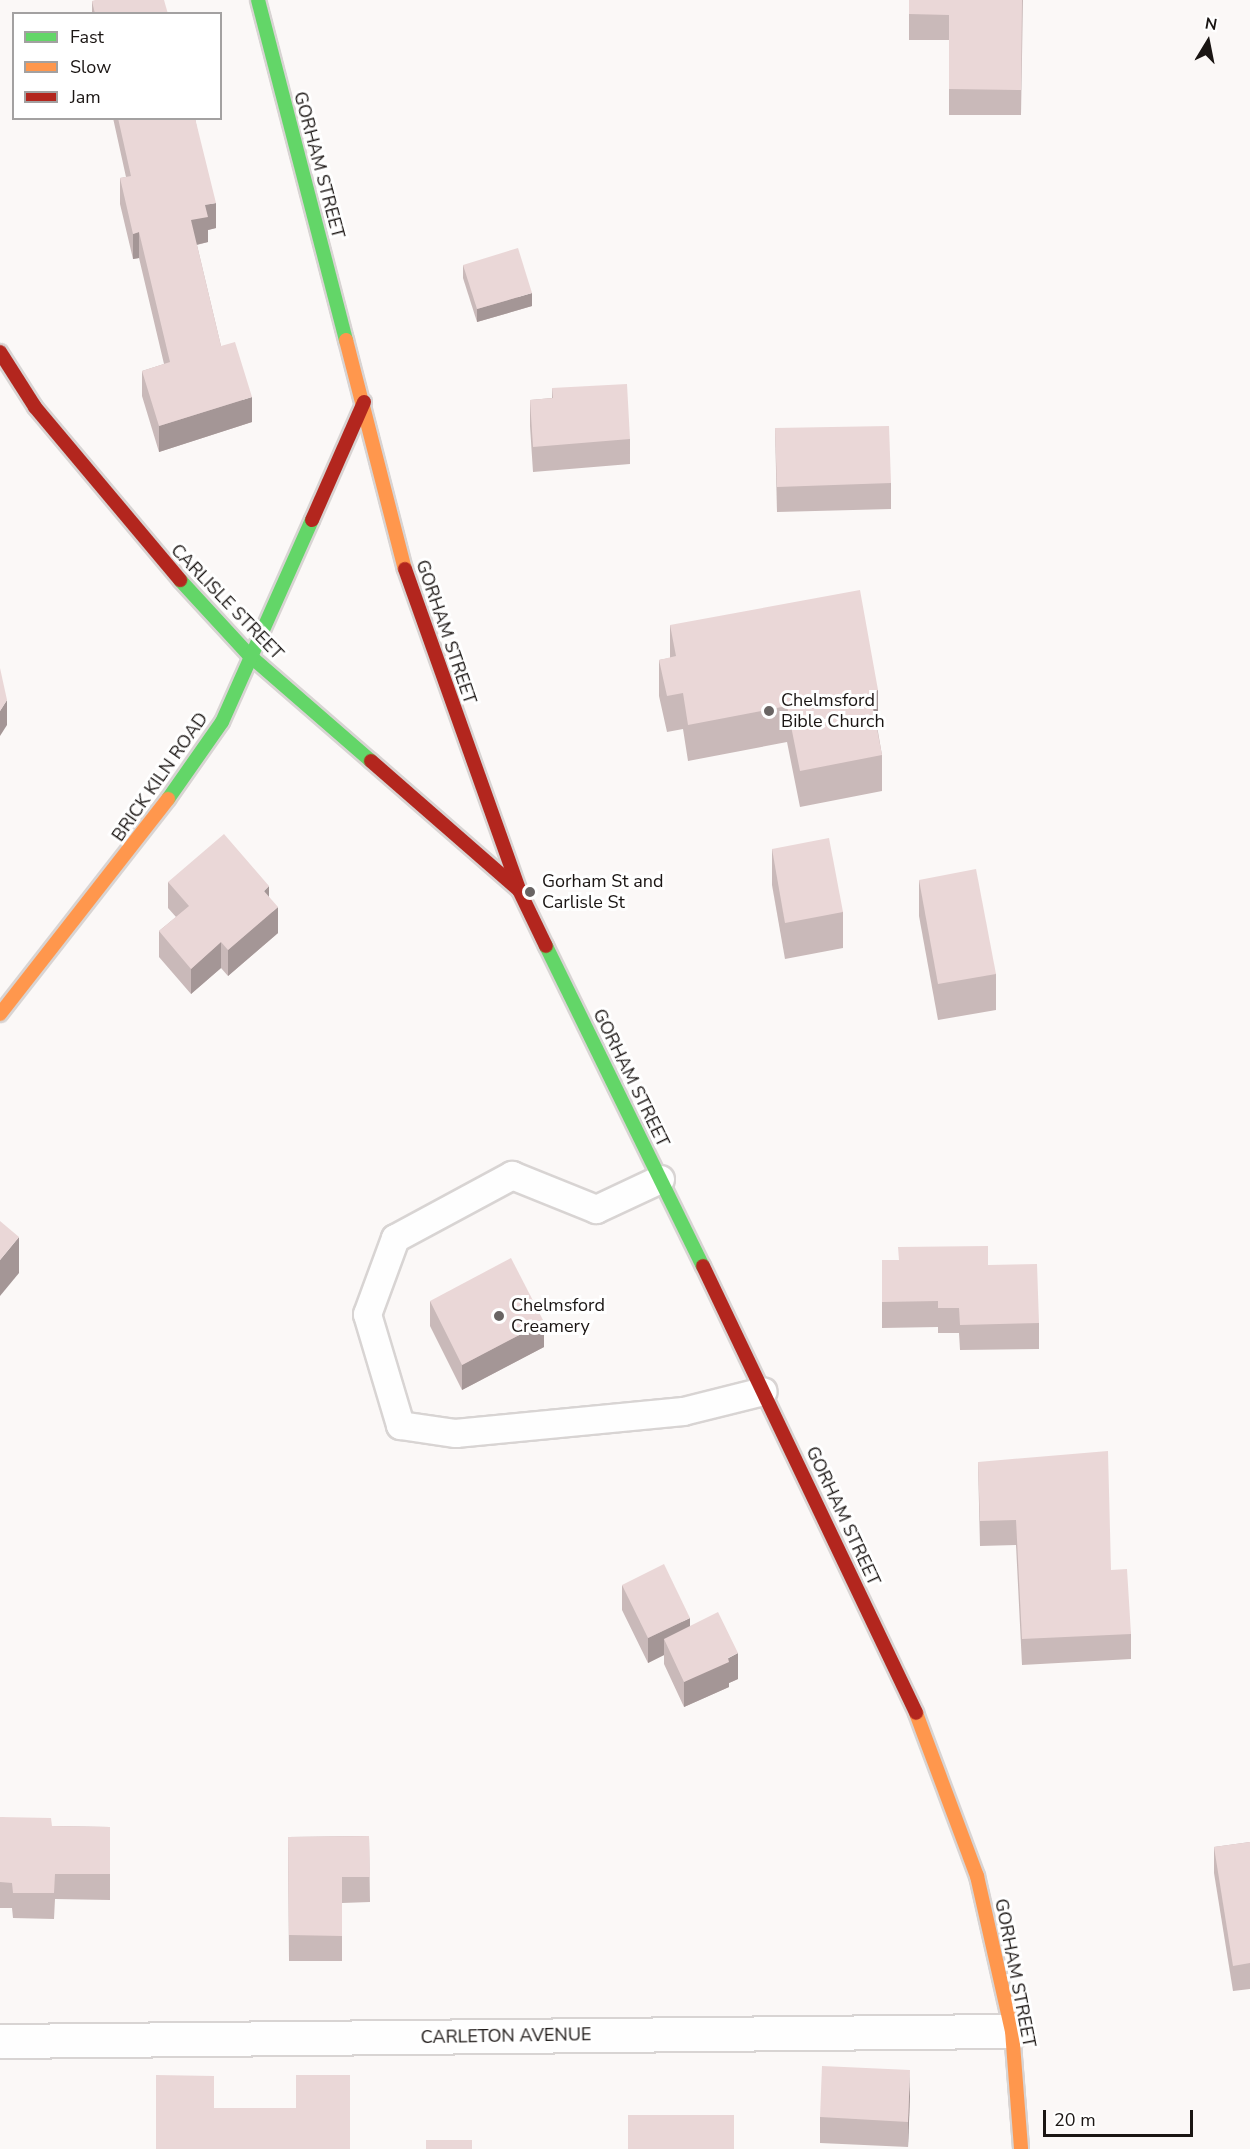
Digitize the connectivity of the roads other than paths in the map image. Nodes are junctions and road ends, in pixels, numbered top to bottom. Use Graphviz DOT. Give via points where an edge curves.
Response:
graph roads {
  1 [pos="258,0"];
  2 [pos="0,352"];
  3 [pos="364,402"];
  4 [pos="249,655"];
  5 [pos="519,890"];
  6 [pos="0,1014"];
  7 [pos="660,1179"];
  8 [pos="763,1391"];
  9 [pos="1012,2031"];
  10 [pos="0,2041"];
  11 [pos="1021,2149"];
  1 -- 3 [label="main road, GORHAM STREET"];
  2 -- 4 [label="main road, CARLISLE STREET" via="42,416 154,551"];
  3 -- 4 [label="main road, BRICK KILN ROAD"];
  3 -- 5 [label="main road, GORHAM STREET" via="412,597"];
  4 -- 5 [label="main road, CARLISLE STREET"];
  4 -- 6 [label="main road, BRICK KILN ROAD" via="222,722 163,807"];
  5 -- 7 [label="main road, GORHAM STREET"];
  7 -- 8 [label="main road, GORHAM STREET"];
  7 -- 8 [label="lane" via="596,1209 512,1175 395,1238 367,1314 400,1425 455,1433 682,1411"];
  8 -- 9 [label="main road, GORHAM STREET" via="924,1730 977,1876"];
  9 -- 10 [label="street, CARLETON AVENUE"];
  9 -- 11 [label="main road, GORHAM STREET"];
}
